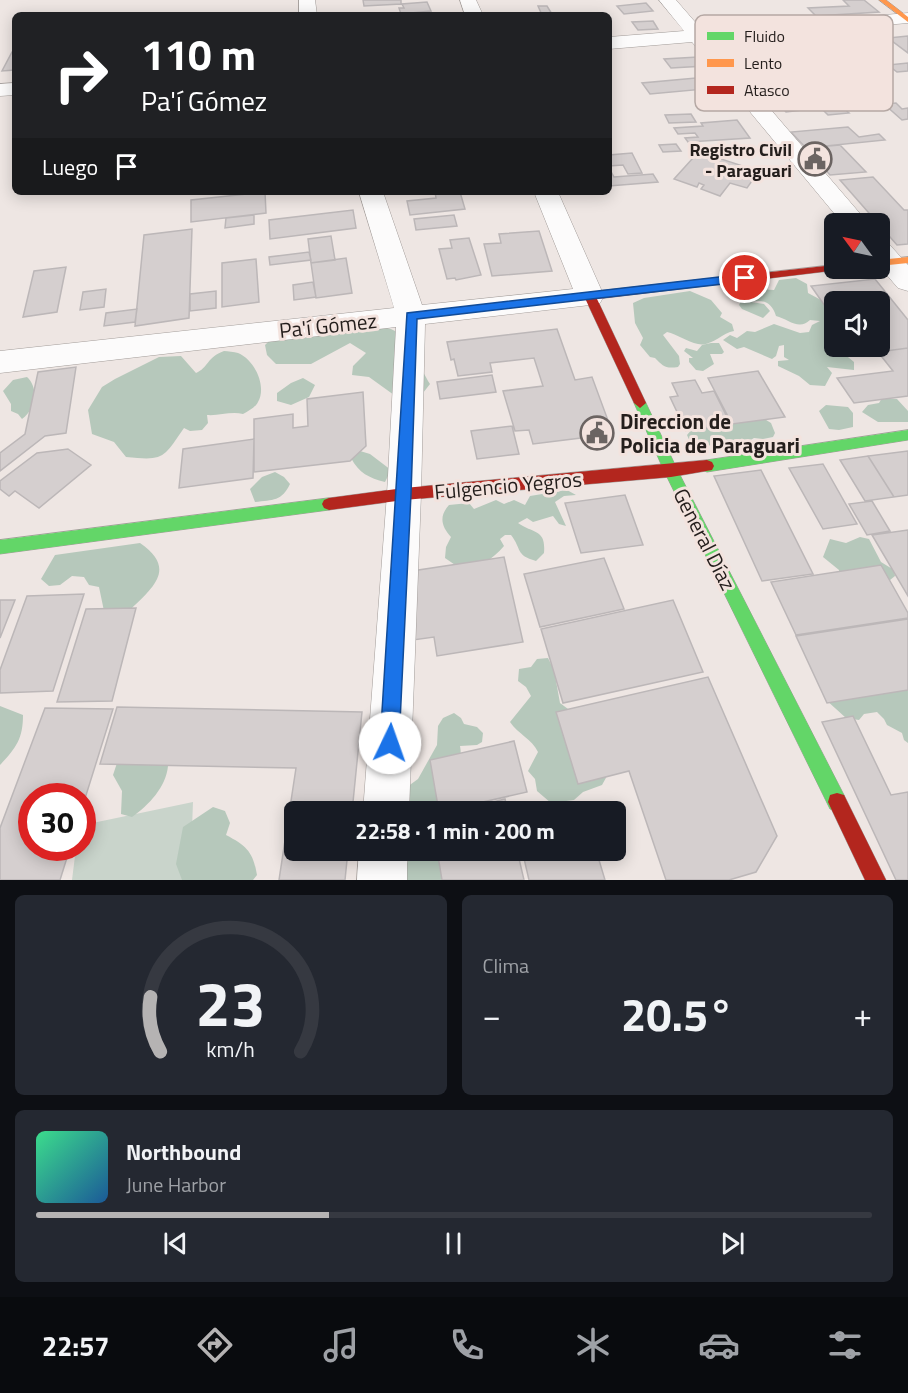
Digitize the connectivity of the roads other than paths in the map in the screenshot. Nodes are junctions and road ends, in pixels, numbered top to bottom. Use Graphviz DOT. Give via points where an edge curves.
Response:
graph roads {
  1 [pos="667,0"];
  2 [pos="882,0"];
  3 [pos="903,0"];
  4 [pos="907,15"];
  5 [pos="695,34"];
  6 [pos="695,36"];
  7 [pos="612,43"];
  8 [pos="761,111"];
  9 [pos="372,195"];
  10 [pos="547,195"];
  11 [pos="848,213"];
  12 [pos="890,259"];
  13 [pos="824,269"];
  14 [pos="908,282"];
  15 [pos="590,296"];
  16 [pos="411,316"];
  17 [pos="0,362"];
  18 [pos="908,435"];
  19 [pos="671,471"];
  20 [pos="404,494"];
  21 [pos="0,547"];
  22 [pos="387,801"];
  23 [pos="383,861"];
  24 [pos="382,880"];
  25 [pos="876,880"];
  1 -- 5 [label="street"];
  2 -- 4 [label="street"];
  3 -- 4 [label="street"];
  6 -- 7 [label="street"];
  8 -- 11 [label="street"];
  9 -- 16 [label="street"];
  10 -- 15 [label="street, General Díaz"];
  12 -- 14 [label="street"];
  13 -- 15 [label="street, Pa'í Gómez"];
  15 -- 16 [label="street, Pa'í Gómez"];
  15 -- 19 [label="street, General Díaz"];
  16 -- 17 [label="street, Pa'í Gómez"];
  16 -- 20 [label="street"];
  18 -- 19 [label="street, Fulgencio Yegros"];
  19 -- 20 [label="street, Fulgencio Yegros"];
  19 -- 25 [label="street, General Díaz"];
  20 -- 21 [label="street, Fulgencio Yegros"];
  20 -- 22 [label="street"];
  23 -- 24 [label="street"];
}
